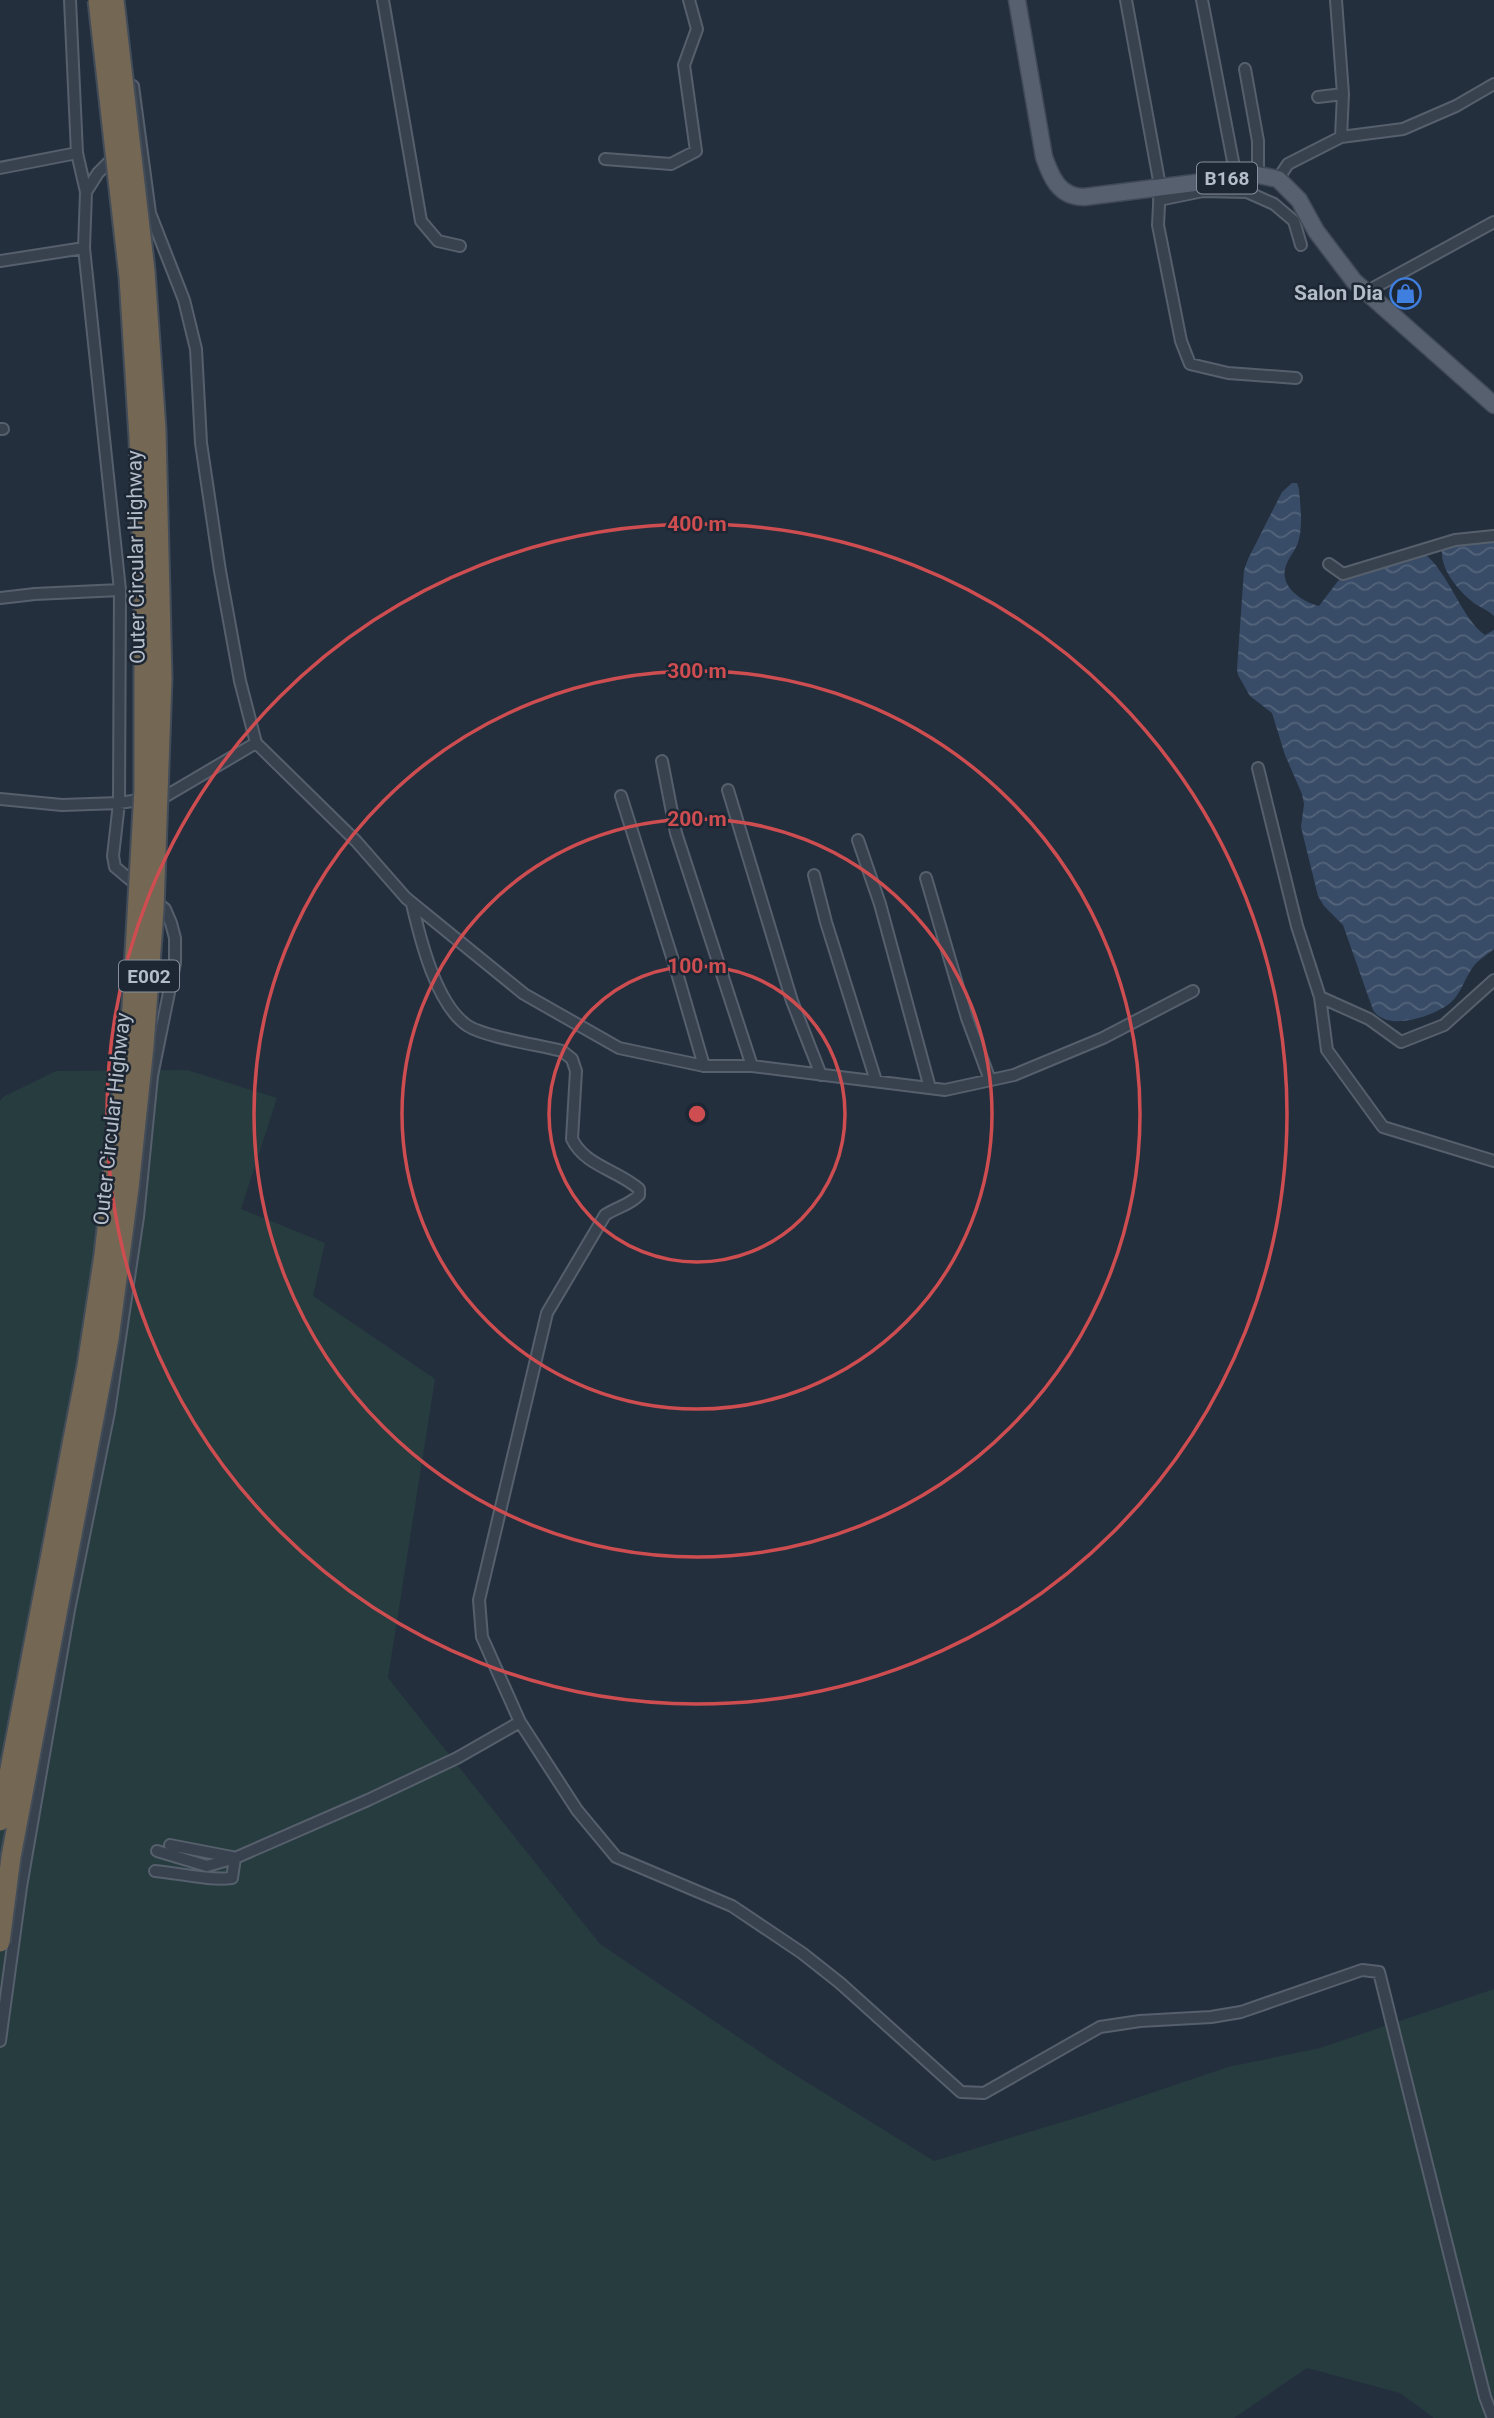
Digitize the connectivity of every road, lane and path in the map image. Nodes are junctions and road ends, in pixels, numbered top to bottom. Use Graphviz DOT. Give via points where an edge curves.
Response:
graph roads {
  1 [pos="69,0"];
  2 [pos="98,0"];
  3 [pos="114,0"];
  4 [pos="121,0"];
  5 [pos="383,0"];
  6 [pos="689,0"];
  7 [pos="1017,0"];
  8 [pos="1125,0"];
  9 [pos="1202,0"];
  10 [pos="1336,0"];
  11 [pos="1245,69"];
  12 [pos="1494,84"];
  13 [pos="1343,94"];
  14 [pos="1318,97"];
  15 [pos="1341,137"];
  16 [pos="141,138"];
  17 [pos="76,153"];
  18 [pos="605,159"];
  19 [pos="0,165"];
  20 [pos="1258,175"];
  21 [pos="1236,177"];
  22 [pos="1278,179"];
  23 [pos="86,192"];
  24 [pos="1159,193"];
  25 [pos="1494,222"];
  26 [pos="1301,245"];
  27 [pos="460,246"];
  28 [pos="84,248"];
  29 [pos="0,261"];
  30 [pos="1366,292"];
  31 [pos="1296,378"];
  32 [pos="1494,405"];
  33 [pos="1494,536"];
  34 [pos="1329,564"];
  35 [pos="120,590"];
  36 [pos="0,598"];
  37 [pos="256,743"];
  38 [pos="662,761"];
  39 [pos="1258,768"];
  40 [pos="728,790"];
  41 [pos="621,796"];
  42 [pos="0,799"];
  43 [pos="119,803"];
  44 [pos="858,840"];
  45 [pos="814,875"];
  46 [pos="926,878"];
  47 [pos="412,904"];
  48 [pos="1494,980"];
  49 [pos="1193,991"];
  50 [pos="1320,997"];
  51 [pos="704,1066"];
  52 [pos="752,1066"];
  53 [pos="821,1075"];
  54 [pos="990,1080"];
  55 [pos="876,1081"];
  56 [pos="930,1088"];
  57 [pos="1494,1161"];
  58 [pos="520,1722"];
  59 [pos="0,1821"];
  60 [pos="170,1845"];
  61 [pos="157,1851"];
  62 [pos="235,1858"];
  63 [pos="155,1871"];
  64 [pos="0,1942"];
  65 [pos="0,2041"];
  66 [pos="1493,2418"];
  1 -- 17 [label="street"];
  2 -- 59 [label="highway, Outer Circular Highway / E002, bridge" via="127,264 139,438 144,790 132,1007 104,1255"];
  3 -- 64 [label="highway, Outer Circular Highway / E002, bridge" via="145,271 156,430 162,679 154,909 129,1188 108,1339"];
  4 -- 16 [label="street"];
  5 -- 27 [label="street" via="421,220 438,241"];
  6 -- 18 [label="street" via="698,29 684,65 696,151 671,164"];
  7 -- 24 [label="main road, B168" via="1044,157 1055,182 1069,196 1077,197"];
  8 -- 24 [label="street"];
  9 -- 21 [label="street"];
  10 -- 13 [label="street"];
  11 -- 20 [label="street" via="1258,141"];
  12 -- 15 [label="street" via="1403,129"];
  13 -- 14 [label="street"];
  13 -- 15 [label="street"];
  15 -- 22 [label="street" via="1288,164"];
  16 -- 23 [label="street" via="98,173"];
  16 -- 37 [label="street" via="150,213 184,300 195,349 201,443 220,571"];
  17 -- 19 [label="street"];
  17 -- 23 [label="street"];
  20 -- 21 [label="main road, B168"];
  20 -- 22 [label="main road, B168"];
  21 -- 24 [label="main road, B168"];
  22 -- 30 [label="main road, B168" via="1299,200 1316,232"];
  23 -- 28 [label="street"];
  24 -- 26 [label="street" via="1247,192 1274,204 1294,221"];
  24 -- 31 [label="street" via="1158,225 1181,341 1190,364 1228,373"];
  25 -- 30 [label="street"];
  28 -- 29 [label="street"];
  28 -- 35 [label="street"];
  30 -- 32 [label="main road, B168"];
  33 -- 34 [label="street" via="1455,540 1343,574"];
  35 -- 36 [label="street"];
  35 -- 43 [label="street"];
  37 -- 43 [label="street" via="166,796"];
  37 -- 47 [label="street" via="356,841"];
  38 -- 52 [label="street" via="676,833"];
  39 -- 50 [label="street" via="1297,926"];
  40 -- 53 [label="street" via="792,1001"];
  41 -- 51 [label="street"];
  42 -- 43 [label="street" via="62,805"];
  43 -- 65 [label="street" via="115,867 165,909 175,938 175,963 152,1076 138,1217 109,1412 69,1610 21,1887"];
  44 -- 56 [label="street"];
  45 -- 55 [label="street"];
  46 -- 54 [label="street"];
  47 -- 51 [label="street" via="524,994 619,1048"];
  47 -- 58 [label="street" via="424,955 454,1012 481,1032 562,1051 572,1059 576,1071 572,1139 577,1150 639,1189 632,1203 605,1215 547,1313 479,1600 482,1637"];
  48 -- 50 [label="street" via="1444,1026 1401,1042 1369,1019"];
  49 -- 54 [label="street" via="1103,1038 1014,1075"];
  50 -- 57 [label="street" via="1327,1050 1382,1127"];
  51 -- 52 [label="street"];
  52 -- 53 [label="street"];
  53 -- 55 [label="street"];
  54 -- 56 [label="street" via="945,1090"];
  55 -- 56 [label="street"];
  58 -- 62 [label="street" via="457,1758"];
  58 -- 66 [label="street" via="577,1810 616,1857 732,1906 802,1953 961,2092 984,2093 1100,2027 1211,2017 1363,1970 1379,1972"];
  60 -- 62 [label="street"];
  61 -- 62 [label="street" via="207,1866"];
  62 -- 63 [label="street" via="232,1878"];
}
